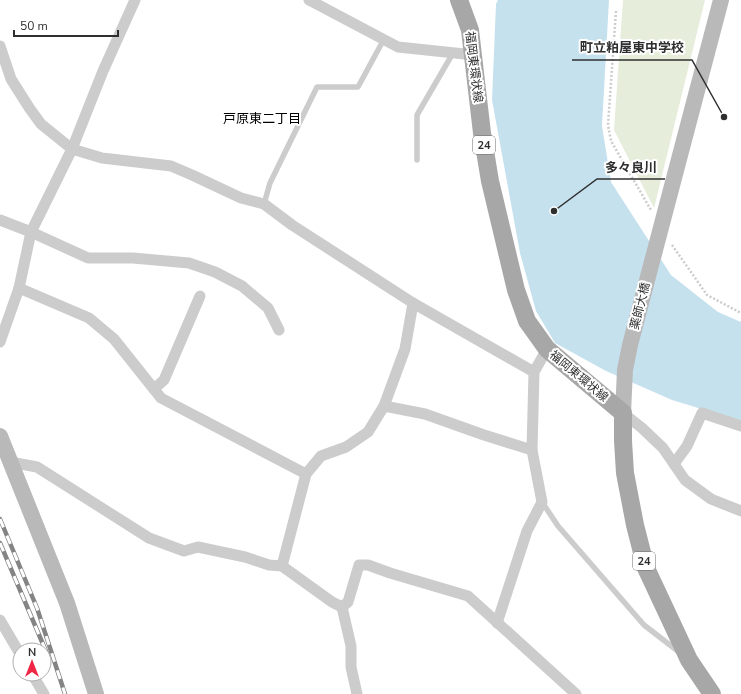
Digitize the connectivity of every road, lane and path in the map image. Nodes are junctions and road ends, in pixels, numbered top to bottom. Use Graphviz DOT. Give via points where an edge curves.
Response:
graph roads {
  1 [pos="135,0"];
  2 [pos="309,0"];
  3 [pos="459,0"];
  4 [pos="721,0"];
  5 [pos="616,11"];
  6 [pos="384,39"];
  7 [pos="0,46"];
  8 [pos="453,53"];
  9 [pos="474,56"];
  10 [pos="72,149"];
  11 [pos="417,160"];
  12 [pos="264,204"];
  13 [pos="0,220"];
  14 [pos="660,228"];
  15 [pos="31,232"];
  16 [pos="19,288"];
  17 [pos="200,296"];
  18 [pos="413,303"];
  19 [pos="741,312"];
  20 [pos="279,330"];
  21 [pos="0,342"];
  22 [pos="547,349"];
  23 [pos="534,372"];
  24 [pos="154,389"];
  25 [pos="384,406"];
  26 [pos="623,413"];
  27 [pos="741,426"];
  28 [pos="0,436"];
  29 [pos="532,450"];
  30 [pos="10,462"];
  31 [pos="674,464"];
  32 [pos="306,474"];
  33 [pos="542,502"];
  34 [pos="741,511"];
  35 [pos="282,566"];
  36 [pos="342,608"];
  37 [pos="0,620"];
  38 [pos="497,623"];
  39 [pos="13,642"];
  40 [pos="689,660"];
  41 [pos="37,682"];
  42 [pos="44,694"];
  43 [pos="96,694"];
  44 [pos="357,694"];
  45 [pos="576,694"];
  46 [pos="712,694"];
  1 -- 10 [label="street"];
  2 -- 6 [label="street"];
  3 -- 9 [label="main road, 福岡東環状線 / 24" via="470,30"];
  4 -- 14 [label="street, 薬師大橋"];
  5 -- 14 [label="path" via="608,125 611,141"];
  6 -- 8 [label="street" via="398,46"];
  6 -- 12 [label="lane" via="358,86 317,86 270,183"];
  7 -- 10 [label="street" via="11,79 30,109 41,124"];
  8 -- 9 [label="street"];
  8 -- 11 [label="lane" via="417,115"];
  9 -- 22 [label="main road, 福岡東環状線 / 24" via="490,180 516,290 527,321"];
  10 -- 12 [label="street" via="102,158 171,166 241,198"];
  10 -- 15 [label="street"];
  12 -- 18 [label="street"];
  13 -- 15 [label="street"];
  14 -- 19 [label="path" via="707,295"];
  14 -- 26 [label="street, 薬師大橋" via="630,345 625,370"];
  15 -- 16 [label="street"];
  15 -- 20 [label="street" via="88,258 189,262 215,272 242,286 268,308"];
  16 -- 21 [label="street"];
  16 -- 24 [label="street" via="89,318 114,339"];
  17 -- 24 [label="street" via="164,380"];
  18 -- 23 [label="street"];
  18 -- 25 [label="street" via="405,349"];
  22 -- 23 [label="street"];
  22 -- 26 [label="main road, 福岡東環状線 / 24"];
  23 -- 29 [label="street"];
  24 -- 32 [label="street" via="161,398"];
  25 -- 29 [label="street" via="425,414"];
  25 -- 32 [label="street" via="368,432 346,447 321,456"];
  26 -- 31 [label="street" via="663,448"];
  26 -- 40 [label="main road, 24" via="625,473 646,568"];
  27 -- 31 [label="street" via="702,413 687,446"];
  28 -- 30 [label="street"];
  29 -- 33 [label="street"];
  30 -- 35 [label="street" via="37,467 149,538 184,551 198,547"];
  30 -- 43 [label="street" via="67,603"];
  31 -- 34 [label="street" via="685,480 711,499"];
  32 -- 35 [label="street"];
  33 -- 38 [label="street" via="527,530"];
  33 -- 40 [label="lane" via="558,526 644,625"];
  35 -- 36 [label="street"];
  36 -- 38 [label="street" via="348,602 359,565 368,565 468,596"];
  36 -- 44 [label="street" via="351,646 351,666"];
  37 -- 39 [label="street"];
  38 -- 45 [label="street"];
  40 -- 46 [label="main road, 24"];
  41 -- 42 [label="street"];
}
